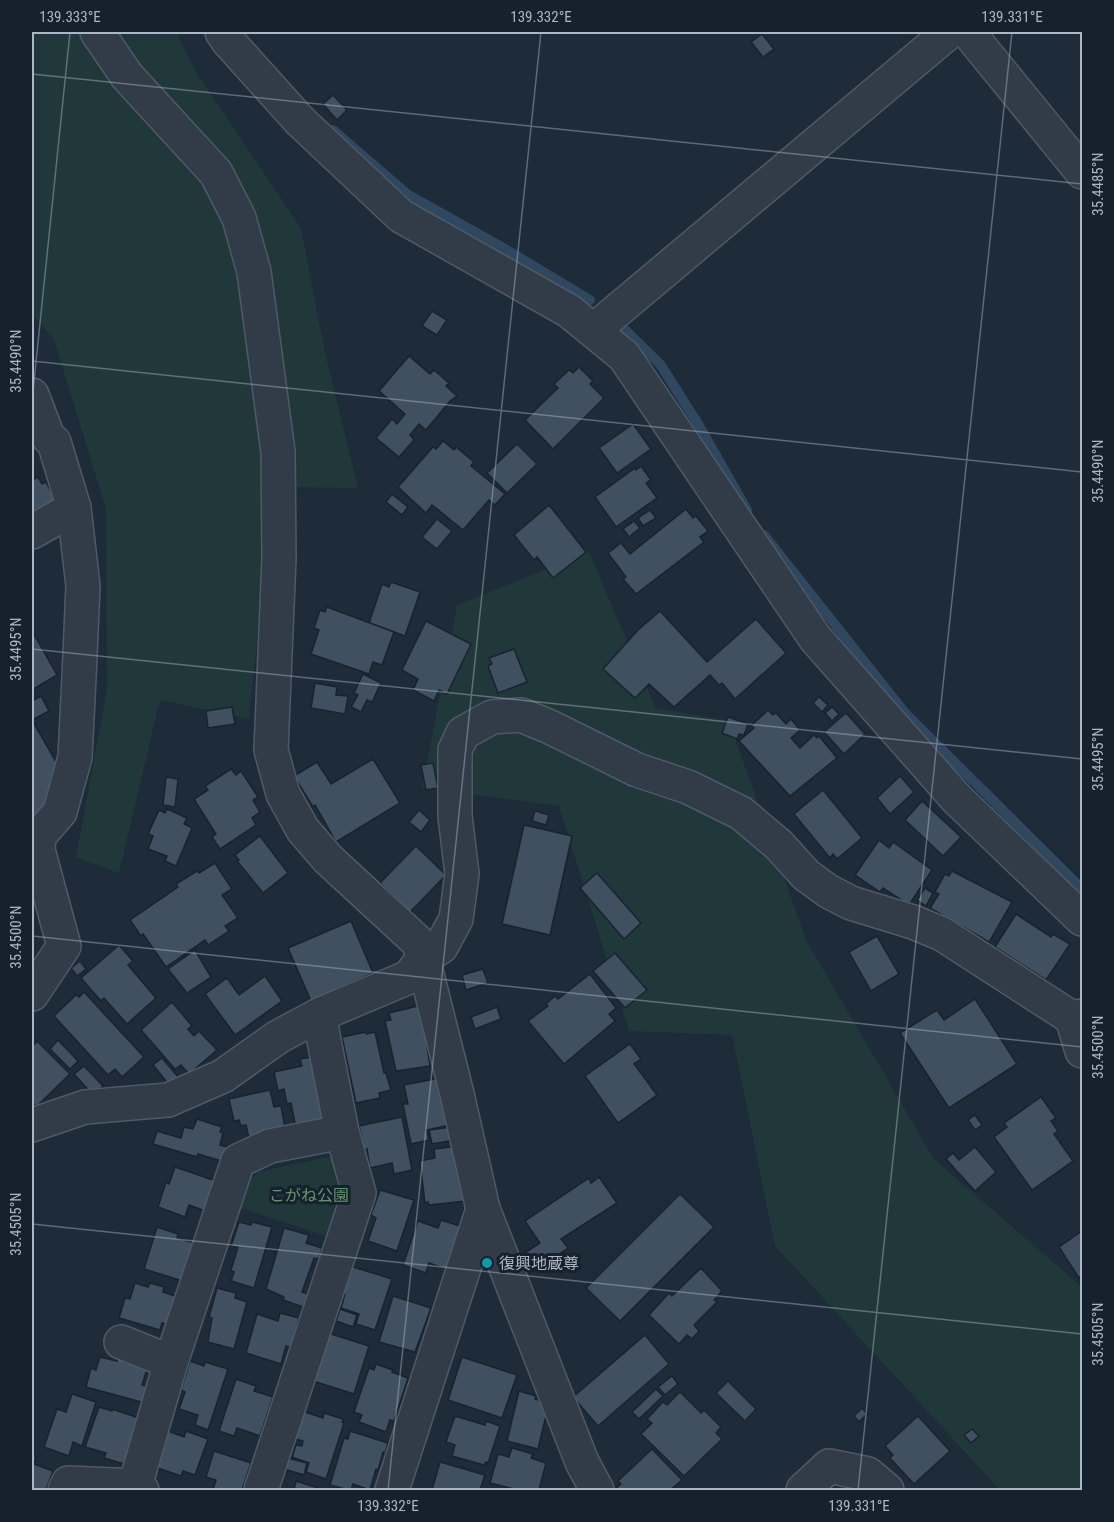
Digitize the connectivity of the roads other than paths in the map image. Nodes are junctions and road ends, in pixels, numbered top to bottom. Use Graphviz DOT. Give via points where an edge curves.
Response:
graph roads {
  1 [pos="97,32"];
  2 [pos="222,32"];
  3 [pos="949,32"];
  4 [pos="968,32"];
  5 [pos="1083,172"];
  6 [pos="594,330"];
  7 [pos="32,395"];
  8 [pos="74,508"];
  9 [pos="32,532"];
  10 [pos="34,849"];
  11 [pos="1083,919"];
  12 [pos="424,958"];
  13 [pos="32,994"];
  14 [pos="319,1015"];
  15 [pos="1077,1017"];
  16 [pos="1083,1051"];
  17 [pos="32,1125"];
  18 [pos="342,1132"];
  19 [pos="483,1209"];
  20 [pos="121,1342"];
  21 [pos="171,1362"];
  22 [pos="139,1488"];
  23 [pos="64,1491"];
  24 [pos="261,1491"];
  25 [pos="392,1491"];
  26 [pos="597,1491"];
  27 [pos="803,1491"];
  28 [pos="887,1491"];
  1 -- 12 [label="street" via="127,76 216,173 239,218 255,272 278,452 279,558 271,750 283,794 303,830 328,859 419,943"];
  2 -- 6 [label="street" via="300,121 401,216 569,311"];
  3 -- 6 [label="street"];
  4 -- 5 [label="street"];
  6 -- 11 [label="street" via="624,356 815,638 957,799"];
  7 -- 8 [label="street" via="48,437 54,442"];
  8 -- 9 [label="street"];
  8 -- 10 [label="street" via="83,586 75,757 60,812 39,836"];
  10 -- 13 [label="street" via="64,946"];
  12 -- 14 [label="street" via="409,977"];
  12 -- 15 [label="street" via="441,947 456,919 462,873 455,816 455,750 463,733 492,717 521,715 637,771 688,787 741,813 828,891 851,903 942,934"];
  12 -- 19 [label="street"];
  14 -- 17 [label="street" via="278,1037 223,1076 168,1100 85,1107"];
  14 -- 18 [label="street"];
  15 -- 16 [label="street"];
  18 -- 21 [label="street" via="270,1146 238,1161"];
  18 -- 24 [label="street" via="359,1193"];
  19 -- 25 [label="street"];
  19 -- 26 [label="street" via="582,1462"];
  20 -- 21 [label="street"];
  21 -- 22 [label="street"];
  22 -- 23 [label="street" via="68,1483"];
  27 -- 28 [label="street" via="829,1466 868,1474"];
}
